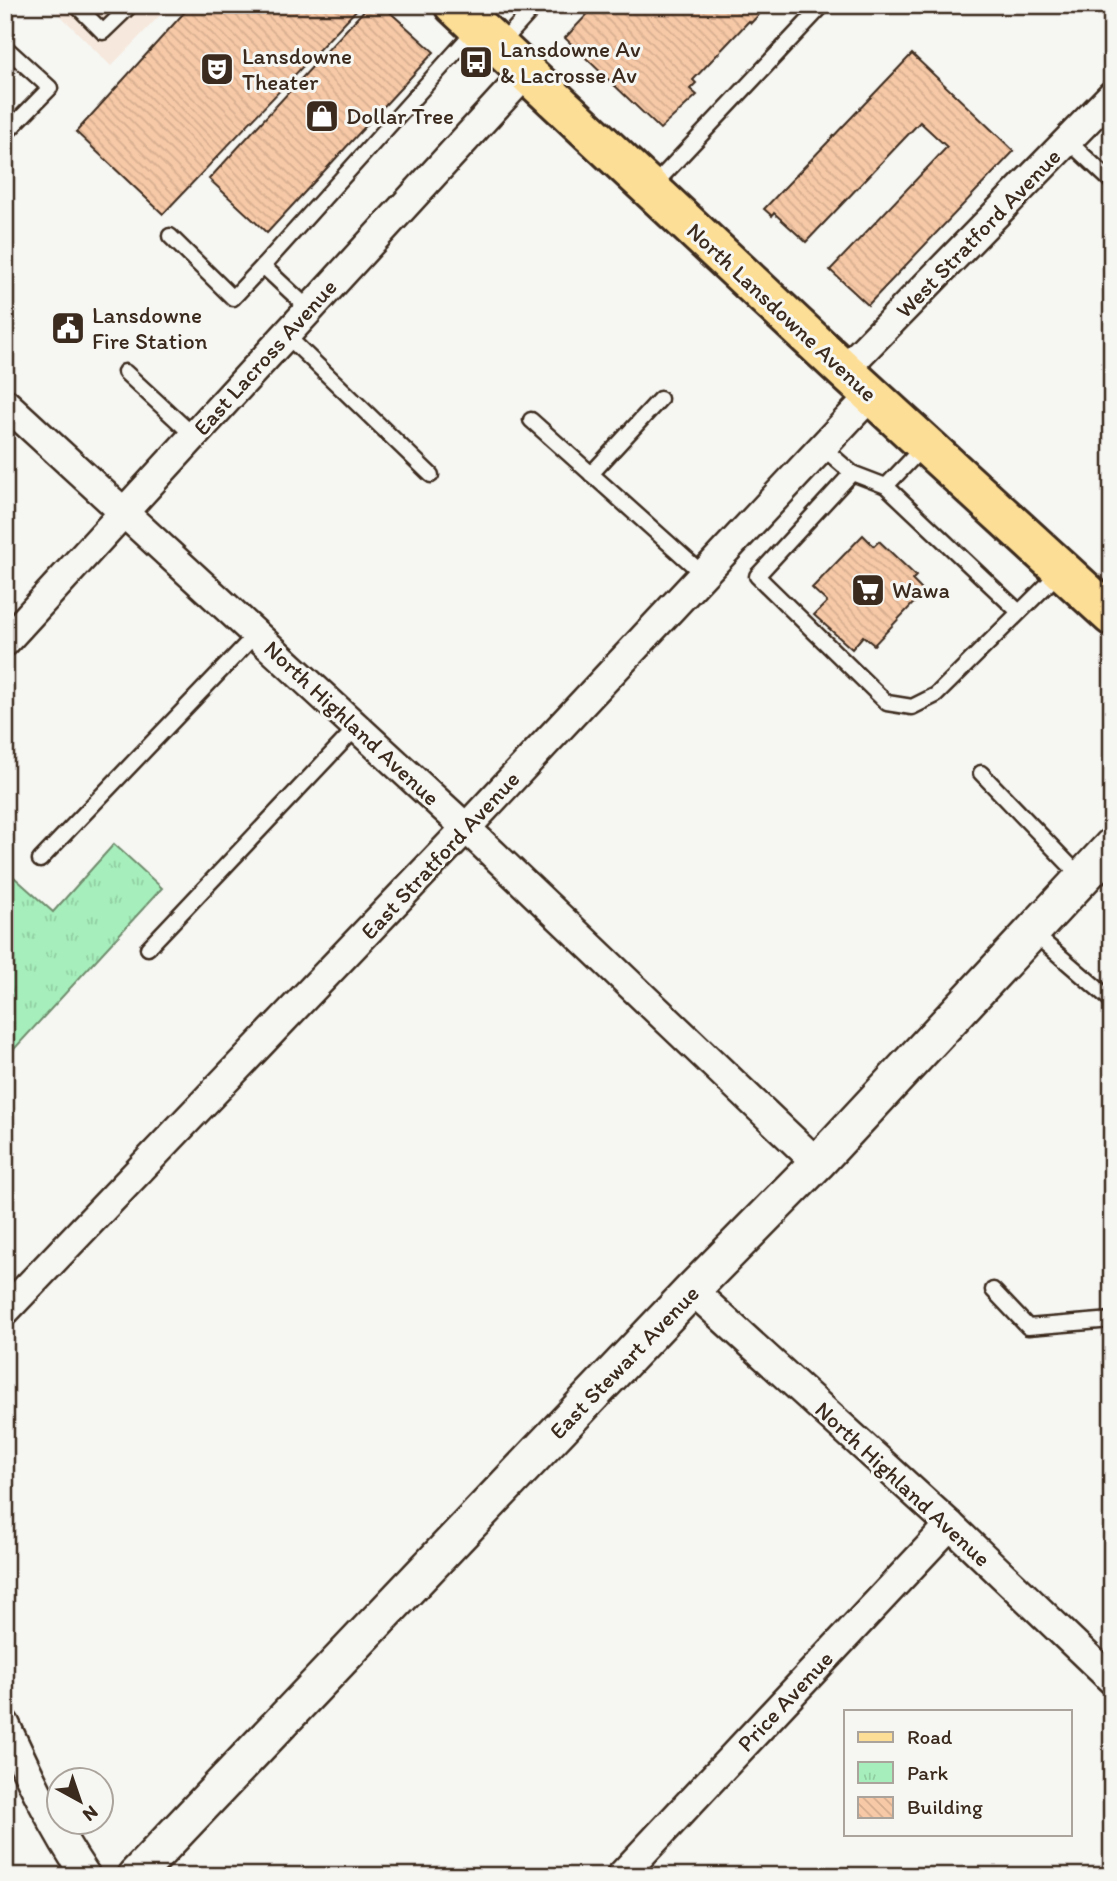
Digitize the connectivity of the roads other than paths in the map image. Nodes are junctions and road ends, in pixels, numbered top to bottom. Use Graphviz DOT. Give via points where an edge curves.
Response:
graph roads {
  1 [pos="76,5"];
  2 [pos="131,5"];
  3 [pos="537,5"];
  4 [pos="823,5"];
  5 [pos="476,27"];
  6 [pos="5,47"];
  7 [pos="526,73"];
  8 [pos="1112,95"];
  9 [pos="5,134"];
  10 [pos="1068,140"];
  11 [pos="1112,182"];
  12 [pos="650,189"];
  13 [pos="170,236"];
  14 [pos="263,266"];
  15 [pos="309,309"];
  16 [pos="286,335"];
  17 [pos="125,372"];
  18 [pos="858,383"];
  19 [pos="660,399"];
  20 [pos="5,403"];
  21 [pos="531,419"];
  22 [pos="194,436"];
  23 [pos="926,445"];
  24 [pos="822,447"];
  25 [pos="852,473"];
  26 [pos="591,474"];
  27 [pos="431,475"];
  28 [pos="887,486"];
  29 [pos="123,514"];
  30 [pos="1062,571"];
  31 [pos="704,575"];
  32 [pos="1020,611"];
  33 [pos="1112,617"];
  34 [pos="255,635"];
  35 [pos="5,642"];
  36 [pos="356,728"];
  37 [pos="981,773"];
  38 [pos="466,828"];
  39 [pos="1112,846"];
  40 [pos="40,860"];
  41 [pos="1082,878"];
  42 [pos="1032,932"];
  43 [pos="148,948"];
  44 [pos="1112,1001"];
  45 [pos="817,1163"];
  46 [pos="692,1290"];
  47 [pos="993,1290"];
  48 [pos="5,1311"];
  49 [pos="1112,1320"];
  50 [pos="950,1525"];
  51 [pos="1112,1680"];
  52 [pos="5,1724"];
  53 [pos="86,1876"];
  54 [pos="135,1876"];
  55 [pos="621,1876"];
  1 -- 2 [label="lane" via="103,32"];
  3 -- 5 [label="lane"];
  4 -- 12 [label="lane"];
  5 -- 7 [label="main road, North Lansdowne Avenue"];
  5 -- 14 [label="lane"];
  6 -- 9 [label="lane" via="50,88"];
  7 -- 12 [label="main road, North Lansdowne Avenue"];
  7 -- 15 [label="street, East Lacross Avenue"];
  8 -- 10 [label="street, West Stratford Avenue"];
  10 -- 11 [label="lane"];
  10 -- 18 [label="street, West Stratford Avenue"];
  12 -- 18 [label="main road, North Lansdowne Avenue"];
  13 -- 14 [label="lane" via="233,298"];
  14 -- 15 [label="lane"];
  15 -- 16 [label="street, East Lacross Avenue"];
  16 -- 22 [label="street, East Lacross Avenue"];
  16 -- 27 [label="lane"];
  17 -- 22 [label="lane"];
  18 -- 23 [label="main road, North Lansdowne Avenue"];
  18 -- 24 [label="street, East Stratford Avenue"];
  19 -- 26 [label="lane"];
  20 -- 29 [label="street, North Highland Avenue"];
  21 -- 26 [label="lane"];
  22 -- 29 [label="street, East Lacross Avenue"];
  23 -- 28 [label="lane"];
  23 -- 30 [label="main road, North Lansdowne Avenue"];
  24 -- 25 [label="lane"];
  24 -- 31 [label="street, East Stratford Avenue"];
  25 -- 28 [label="lane"];
  25 -- 32 [label="lane" via="757,576 887,703 912,706 936,695"];
  26 -- 31 [label="lane"];
  28 -- 32 [label="lane"];
  29 -- 34 [label="street, North Highland Avenue"];
  29 -- 35 [label="street, East Lacross Avenue"];
  30 -- 32 [label="lane"];
  30 -- 33 [label="main road, North Lansdowne Avenue"];
  31 -- 38 [label="street, East Stratford Avenue"];
  34 -- 36 [label="street, North Highland Avenue"];
  34 -- 40 [label="lane"];
  36 -- 38 [label="street, North Highland Avenue"];
  36 -- 43 [label="lane"];
  37 -- 41 [label="lane"];
  38 -- 45 [label="street, North Highland Avenue"];
  38 -- 48 [label="street, East Stratford Avenue"];
  39 -- 41 [label="street, East Stewart Avenue"];
  41 -- 42 [label="street, East Stewart Avenue"];
  42 -- 44 [label="lane"];
  42 -- 45 [label="street, East Stewart Avenue"];
  45 -- 46 [label="street, East Stewart Avenue"];
  46 -- 50 [label="street, North Highland Avenue"];
  46 -- 54 [label="street, East Stewart Avenue"];
  47 -- 49 [label="lane" via="1028,1327"];
  50 -- 51 [label="street, North Highland Avenue"];
  50 -- 55 [label="street, Price Avenue"];
  52 -- 53 [label="street" via="66,1847"];
}
